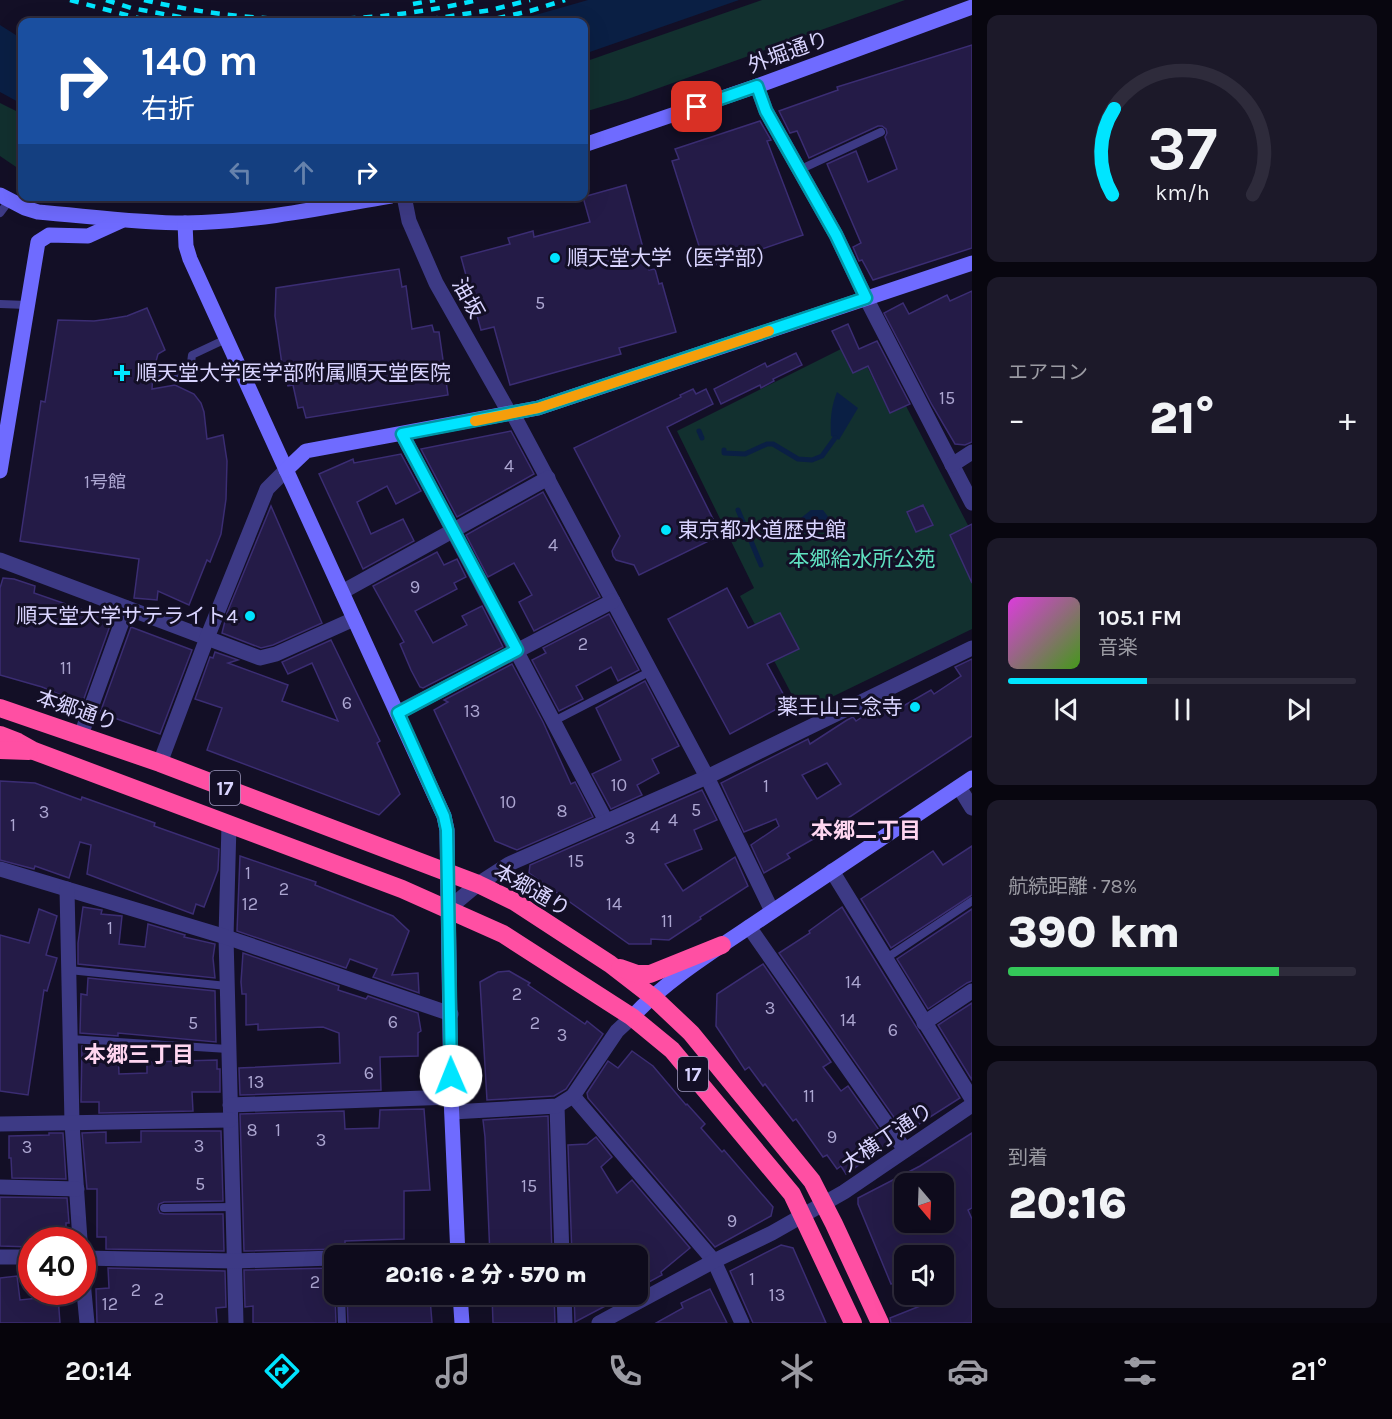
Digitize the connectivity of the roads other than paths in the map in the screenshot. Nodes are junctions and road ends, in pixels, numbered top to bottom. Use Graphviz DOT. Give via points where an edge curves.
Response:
graph roads {
  1 [pos="972,8"];
  2 [pos="757,86"];
  3 [pos="881,132"];
  4 [pos="588,144"];
  5 [pos="800,170"];
  6 [pos="359,201"];
  7 [pos="405,201"];
  8 [pos="3,203"];
  9 [pos="124,220"];
  10 [pos="184,223"];
  11 [pos="972,263"];
  12 [pos="866,298"];
  13 [pos="0,304"];
  14 [pos="27,305"];
  15 [pos="226,339"];
  16 [pos="159,374"];
  17 [pos="512,414"];
  18 [pos="402,434"];
  19 [pos="972,452"];
  20 [pos="952,465"];
  21 [pos="286,470"];
  22 [pos="0,471"];
  23 [pos="548,478"];
  24 [pos="972,503"];
  25 [pos="454,530"];
  26 [pos="0,560"];
  27 [pos="342,592"];
  28 [pos="613,601"];
  29 [pos="128,608"];
  30 [pos="354,619"];
  31 [pos="207,638"];
  32 [pos="972,648"];
  33 [pos="517,650"];
  34 [pos="651,671"];
  35 [pos="0,708"];
  36 [pos="398,713"];
  37 [pos="554,721"];
  38 [pos="0,735"];
  39 [pos="81,735"];
  40 [pos="0,750"];
  41 [pos="33,752"];
  42 [pos="160,763"];
  43 [pos="707,777"];
  44 [pos="972,778"];
  45 [pos="958,787"];
  46 [pos="972,808"];
  47 [pos="606,821"];
  48 [pos="229,824"];
  49 [pos="0,869"];
  50 [pos="832,871"];
  51 [pos="448,872"];
  52 [pos="478,884"];
  53 [pos="67,889"];
  54 [pos="972,901"];
  55 [pos="448,909"];
  56 [pos="772,911"];
  57 [pos="749,927"];
  58 [pos="226,937"];
  59 [pos="722,945"];
  60 [pos="885,959"];
  61 [pos="610,964"];
  62 [pos="69,970"];
  63 [pos="227,986"];
  64 [pos="972,991"];
  65 [pos="654,998"];
  66 [pos="451,1014"];
  67 [pos="632,1017"];
  68 [pos="924,1023"];
  69 [pos="70,1039"];
  70 [pos="228,1049"];
  71 [pos="573,1096"];
  72 [pos="972,1099"];
  73 [pos="452,1105"];
  74 [pos="972,1105"];
  75 [pos="557,1106"];
  76 [pos="230,1112"];
  77 [pos="72,1123"];
  78 [pos="0,1124"];
  79 [pos="905,1150"];
  80 [pos="0,1187"];
  81 [pos="77,1189"];
  82 [pos="824,1203"];
  83 [pos="233,1207"];
  84 [pos="165,1208"];
  85 [pos="803,1215"];
  86 [pos="79,1227"];
  87 [pos="458,1245"];
  88 [pos="562,1245"];
  89 [pos="0,1257"];
  90 [pos="18,1257"];
  91 [pos="96,1258"];
  92 [pos="324,1258"];
  93 [pos="234,1261"];
  94 [pos="714,1261"];
  95 [pos="85,1305"];
  96 [pos="341,1305"];
  97 [pos="461,1305"];
  98 [pos="564,1305"];
  99 [pos="87,1323"];
  100 [pos="236,1323"];
  101 [pos="342,1323"];
  102 [pos="462,1323"];
  103 [pos="565,1323"];
  104 [pos="599,1323"];
  105 [pos="742,1323"];
  106 [pos="853,1323"];
  107 [pos="880,1323"];
  1 -- 2 [label="street, 外堀通り"];
  2 -- 4 [label="street, 外堀通り"];
  2 -- 5 [label="street" via="766,111"];
  3 -- 5 [label="lane"];
  5 -- 12 [label="street"];
  6 -- 10 [label="street" via="236,220"];
  7 -- 17 [label="street, 油坂" via="409,221 435,283"];
  8 -- 9 [label="street" via="38,212"];
  9 -- 10 [label="street"];
  9 -- 14 [label="street" via="87,236 42,237"];
  10 -- 15 [label="street" via="190,259"];
  11 -- 12 [label="street"];
  12 -- 17 [label="street"];
  12 -- 20 [label="street"];
  13 -- 14 [label="lane"];
  14 -- 22 [label="street"];
  15 -- 16 [label="lane" via="192,355 189,379"];
  15 -- 21 [label="street"];
  17 -- 18 [label="street"];
  17 -- 23 [label="street, 油坂"];
  18 -- 21 [label="street" via="306,451"];
  18 -- 25 [label="street"];
  19 -- 20 [label="street"];
  20 -- 24 [label="street"];
  21 -- 27 [label="street"];
  21 -- 31 [label="street" via="267,489"];
  23 -- 25 [label="street"];
  23 -- 28 [label="street, 油坂"];
  25 -- 27 [label="street"];
  25 -- 33 [label="street"];
  26 -- 29 [label="street"];
  27 -- 30 [label="street"];
  28 -- 33 [label="street"];
  28 -- 34 [label="street, 油坂"];
  29 -- 31 [label="street"];
  29 -- 39 [label="street"];
  30 -- 31 [label="street" via="260,658"];
  30 -- 36 [label="street"];
  31 -- 42 [label="street"];
  32 -- 43 [label="street"];
  33 -- 36 [label="street"];
  33 -- 37 [label="street"];
  34 -- 37 [label="lane"];
  34 -- 43 [label="street, 油坂"];
  35 -- 39 [label="highway, 本郷通り / 17"];
  36 -- 51 [label="street" via="444,816"];
  37 -- 47 [label="street"];
  38 -- 41 [label="highway, 17"];
  39 -- 42 [label="highway, 本郷通り / 17"];
  40 -- 41 [label="highway"];
  41 -- 48 [label="highway, 17"];
  42 -- 51 [label="highway, 本郷通り / 17"];
  43 -- 47 [label="street"];
  43 -- 56 [label="street, 油坂"];
  44 -- 45 [label="street"];
  45 -- 46 [label="street"];
  45 -- 50 [label="street"];
  47 -- 52 [label="street" via="509,864"];
  48 -- 55 [label="highway, 17"];
  48 -- 58 [label="street"];
  49 -- 53 [label="street"];
  50 -- 56 [label="street"];
  50 -- 60 [label="street"];
  51 -- 52 [label="highway, 本郷通り / 17"];
  51 -- 55 [label="street"];
  52 -- 55 [label="street"];
  52 -- 61 [label="highway, 本郷通り / 17" via="515,902"];
  53 -- 58 [label="street"];
  53 -- 62 [label="street"];
  54 -- 60 [label="lane"];
  55 -- 66 [label="street"];
  55 -- 67 [label="highway, 17" via="503,934"];
  56 -- 57 [label="street"];
  57 -- 59 [label="street"];
  57 -- 79 [label="street"];
  58 -- 63 [label="street"];
  58 -- 66 [label="street"];
  59 -- 61 [label="highway" via="650,974 637,974"];
  59 -- 65 [label="street"];
  60 -- 68 [label="street"];
  61 -- 65 [label="highway, 本郷通り / 17"];
  62 -- 63 [label="lane"];
  62 -- 69 [label="street"];
  63 -- 70 [label="street"];
  64 -- 68 [label="street"];
  65 -- 67 [label="street"];
  65 -- 82 [label="highway, 本郷通り / 17" via="722,1070 812,1181"];
  66 -- 73 [label="street"];
  67 -- 71 [label="street" via="616,1031"];
  67 -- 85 [label="highway, 17" via="672,1050 776,1173"];
  68 -- 72 [label="street"];
  69 -- 70 [label="lane"];
  69 -- 77 [label="street"];
  70 -- 76 [label="street"];
  71 -- 75 [label="street"];
  71 -- 94 [label="street"];
  73 -- 75 [label="street"];
  73 -- 76 [label="street"];
  73 -- 87 [label="street"];
  74 -- 79 [label="street, 大横丁通り"];
  75 -- 88 [label="street"];
  76 -- 77 [label="street"];
  76 -- 83 [label="street"];
  77 -- 78 [label="street"];
  77 -- 81 [label="street"];
  79 -- 82 [label="street, 大横丁通り"];
  80 -- 81 [label="street"];
  81 -- 86 [label="street"];
  82 -- 85 [label="street, 大横丁通り"];
  82 -- 107 [label="highway, 本郷通り / 17"];
  83 -- 84 [label="lane"];
  83 -- 93 [label="street"];
  85 -- 94 [label="street, 大横丁通り"];
  85 -- 106 [label="highway, 17"];
  89 -- 90 [label="street"];
  91 -- 93 [label="street"];
  92 -- 93 [label="street"];
  93 -- 100 [label="street"];
  94 -- 104 [label="street, 大横丁通り"];
  94 -- 105 [label="street"];
  95 -- 99 [label="street"];
  96 -- 101 [label="lane"];
  97 -- 102 [label="street"];
  98 -- 103 [label="street"];
}
